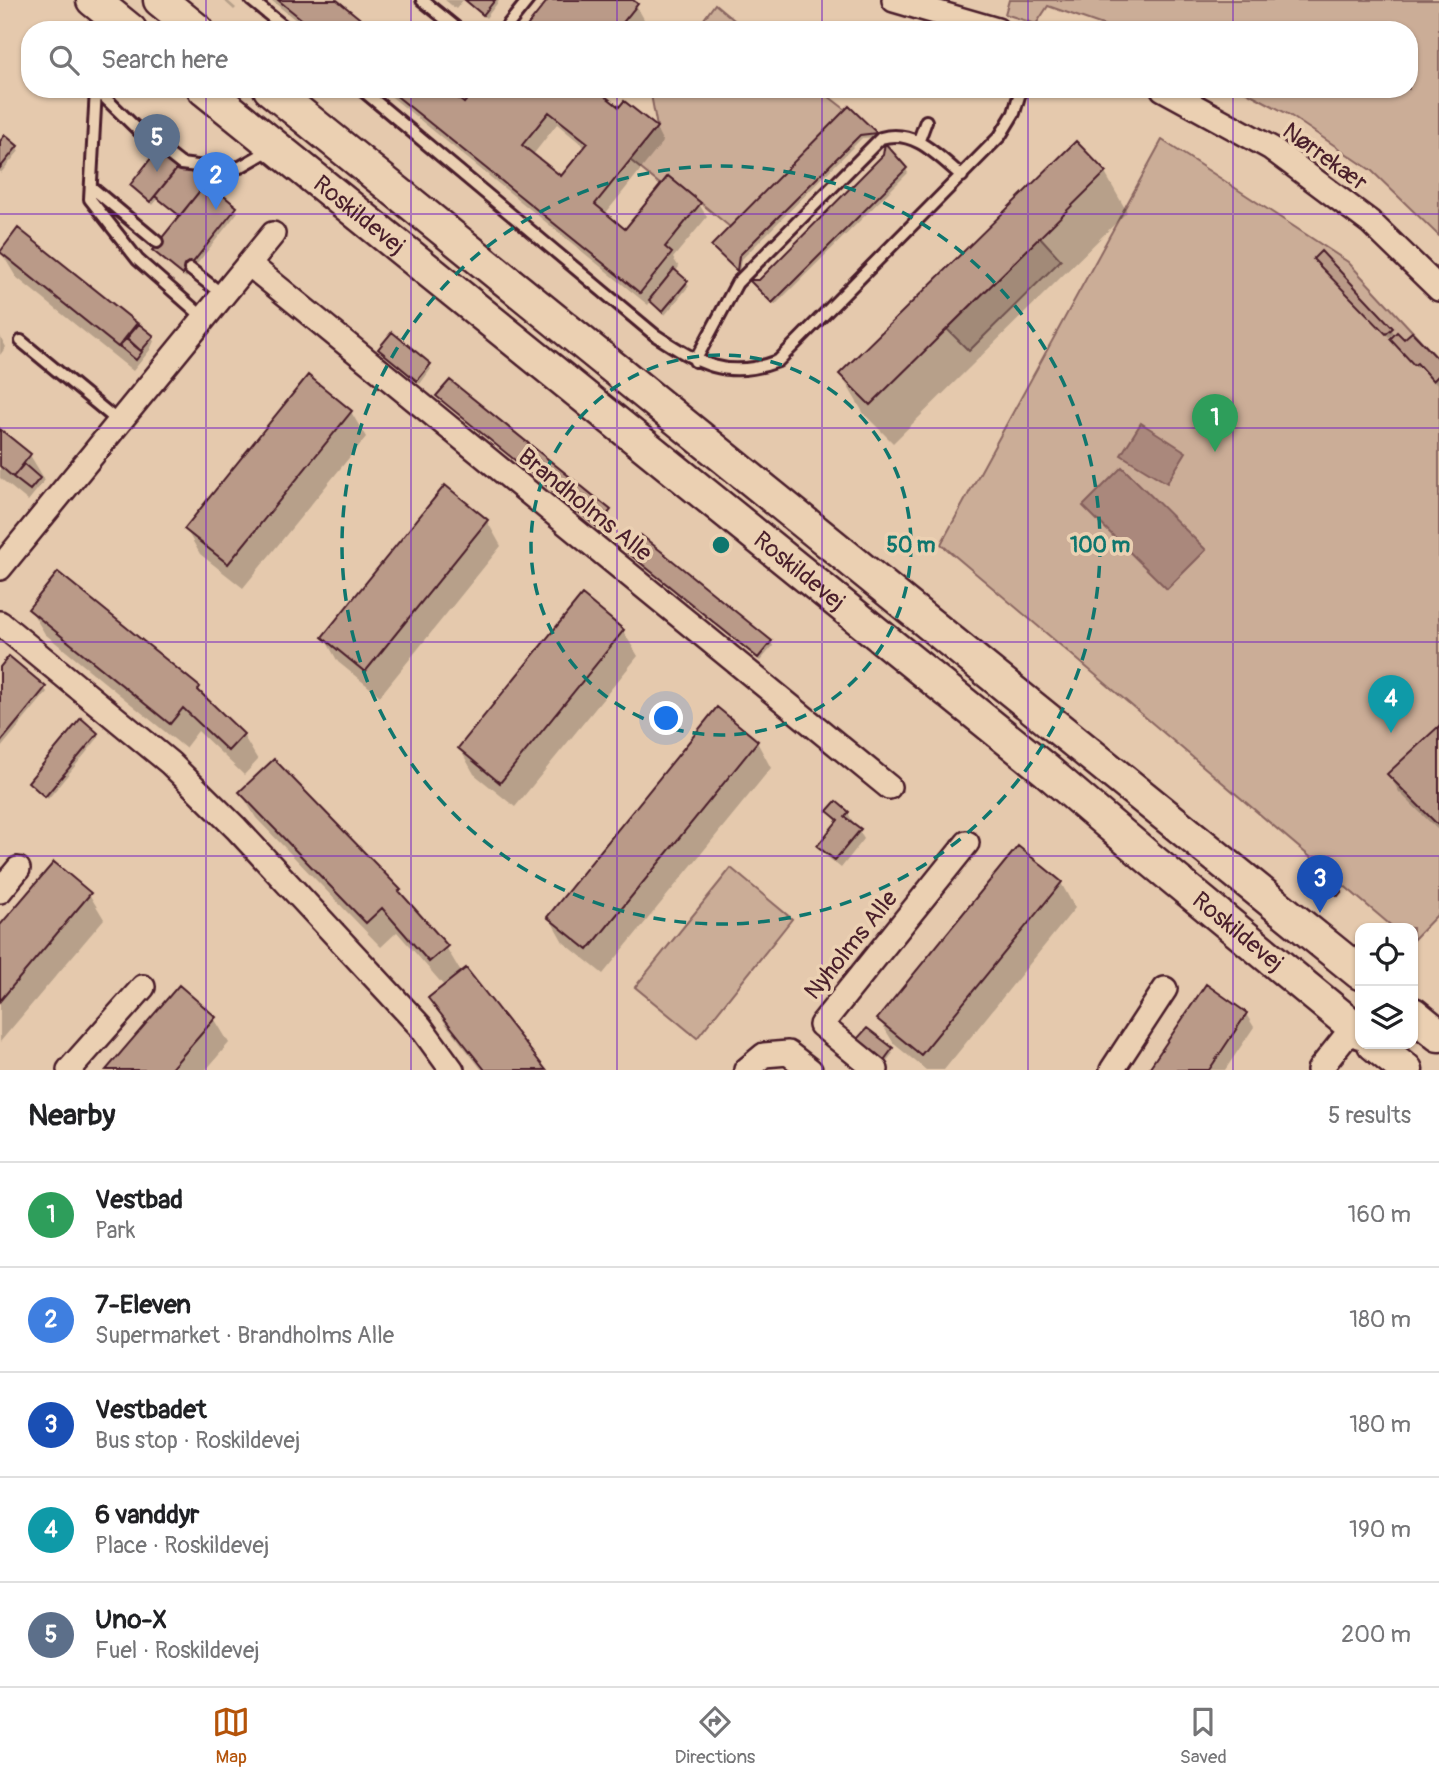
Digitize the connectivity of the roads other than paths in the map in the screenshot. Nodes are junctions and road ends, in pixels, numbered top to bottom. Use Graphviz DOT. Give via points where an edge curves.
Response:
graph roads {
  1 [pos="160,0"];
  2 [pos="251,0"];
  3 [pos="422,0"];
  4 [pos="528,0"];
  5 [pos="894,0"];
  6 [pos="968,10"];
  7 [pos="186,21"];
  8 [pos="277,21"];
  9 [pos="448,21"];
  10 [pos="511,21"];
  11 [pos="984,21"];
  12 [pos="95,98"];
  13 [pos="105,98"];
  14 [pos="215,98"];
  15 [pos="281,98"];
  16 [pos="372,98"];
  17 [pos="1018,98"];
  18 [pos="1179,98"];
  19 [pos="926,121"];
  20 [pos="919,140"];
  21 [pos="275,146"];
  22 [pos="962,176"];
  23 [pos="90,187"];
  24 [pos="272,233"];
  25 [pos="157,242"];
  26 [pos="248,264"];
  27 [pos="190,269"];
  28 [pos="1439,289"];
  29 [pos="223,295"];
  30 [pos="204,318"];
  31 [pos="20,341"];
  32 [pos="695,361"];
  33 [pos="120,422"];
  34 [pos="0,568"];
  35 [pos="0,624"];
  36 [pos="889,787"];
  37 [pos="967,843"];
  38 [pos="18,870"];
  39 [pos="0,891"];
  40 [pos="1355,969"];
  41 [pos="143,987"];
  42 [pos="1165,989"];
  43 [pos="1418,1018"];
  44 [pos="1355,1027"];
  45 [pos="1439,1035"];
  46 [pos="1355,1041"];
  47 [pos="1381,1049"];
  48 [pos="69,1070"];
  49 [pos="452,1070"];
  50 [pos="746,1070"];
  51 [pos="810,1070"];
  52 [pos="876,1070"];
  53 [pos="1112,1070"];
  54 [pos="1319,1070"];
  55 [pos="1406,1070"];
  1 -- 7 [label="main road"];
  2 -- 8 [label="lane"];
  3 -- 9 [label="lane"];
  4 -- 10 [label="lane"];
  5 -- 6 [label="street"];
  6 -- 11 [label="street"];
  12 -- 23 [label="lane"];
  13 -- 21 [label="lane" via="181,164 240,167"];
  14 -- 21 [label="main road, Roskildevej"];
  15 -- 40 [label="main road, Roskildevej"];
  16 -- 32 [label="lane" via="655,335"];
  17 -- 22 [label="lane" via="1000,136"];
  18 -- 28 [label="street, Nørrekær" via="1271,148 1370,222"];
  19 -- 20 [label="lane"];
  20 -- 22 [label="lane"];
  20 -- 32 [label="lane" via="893,134 881,138 737,283"];
  21 -- 44 [label="main road, Roskildevej" via="1047,771"];
  22 -- 32 [label="lane" via="778,361 741,371"];
  23 -- 25 [label="lane"];
  23 -- 30 [label="lane" via="90,198 138,260"];
  24 -- 26 [label="street"];
  26 -- 29 [label="street"];
  26 -- 36 [label="street, Brandholms Alle"];
  27 -- 29 [label="lane"];
  29 -- 30 [label="street"];
  30 -- 33 [label="street"];
  31 -- 33 [label="lane"];
  33 -- 34 [label="street"];
  35 -- 49 [label="street" via="170,762 420,1026"];
  37 -- 52 [label="street, Nyholms Alle" via="821,1025"];
  38 -- 39 [label="street"];
  41 -- 48 [label="street"];
  42 -- 53 [label="street"];
  43 -- 45 [label="main road"];
  46 -- 54 [label="street"];
  47 -- 55 [label="main road, Roskildevej"];
  50 -- 51 [label="street" via="764,1055 788,1053"];
}
